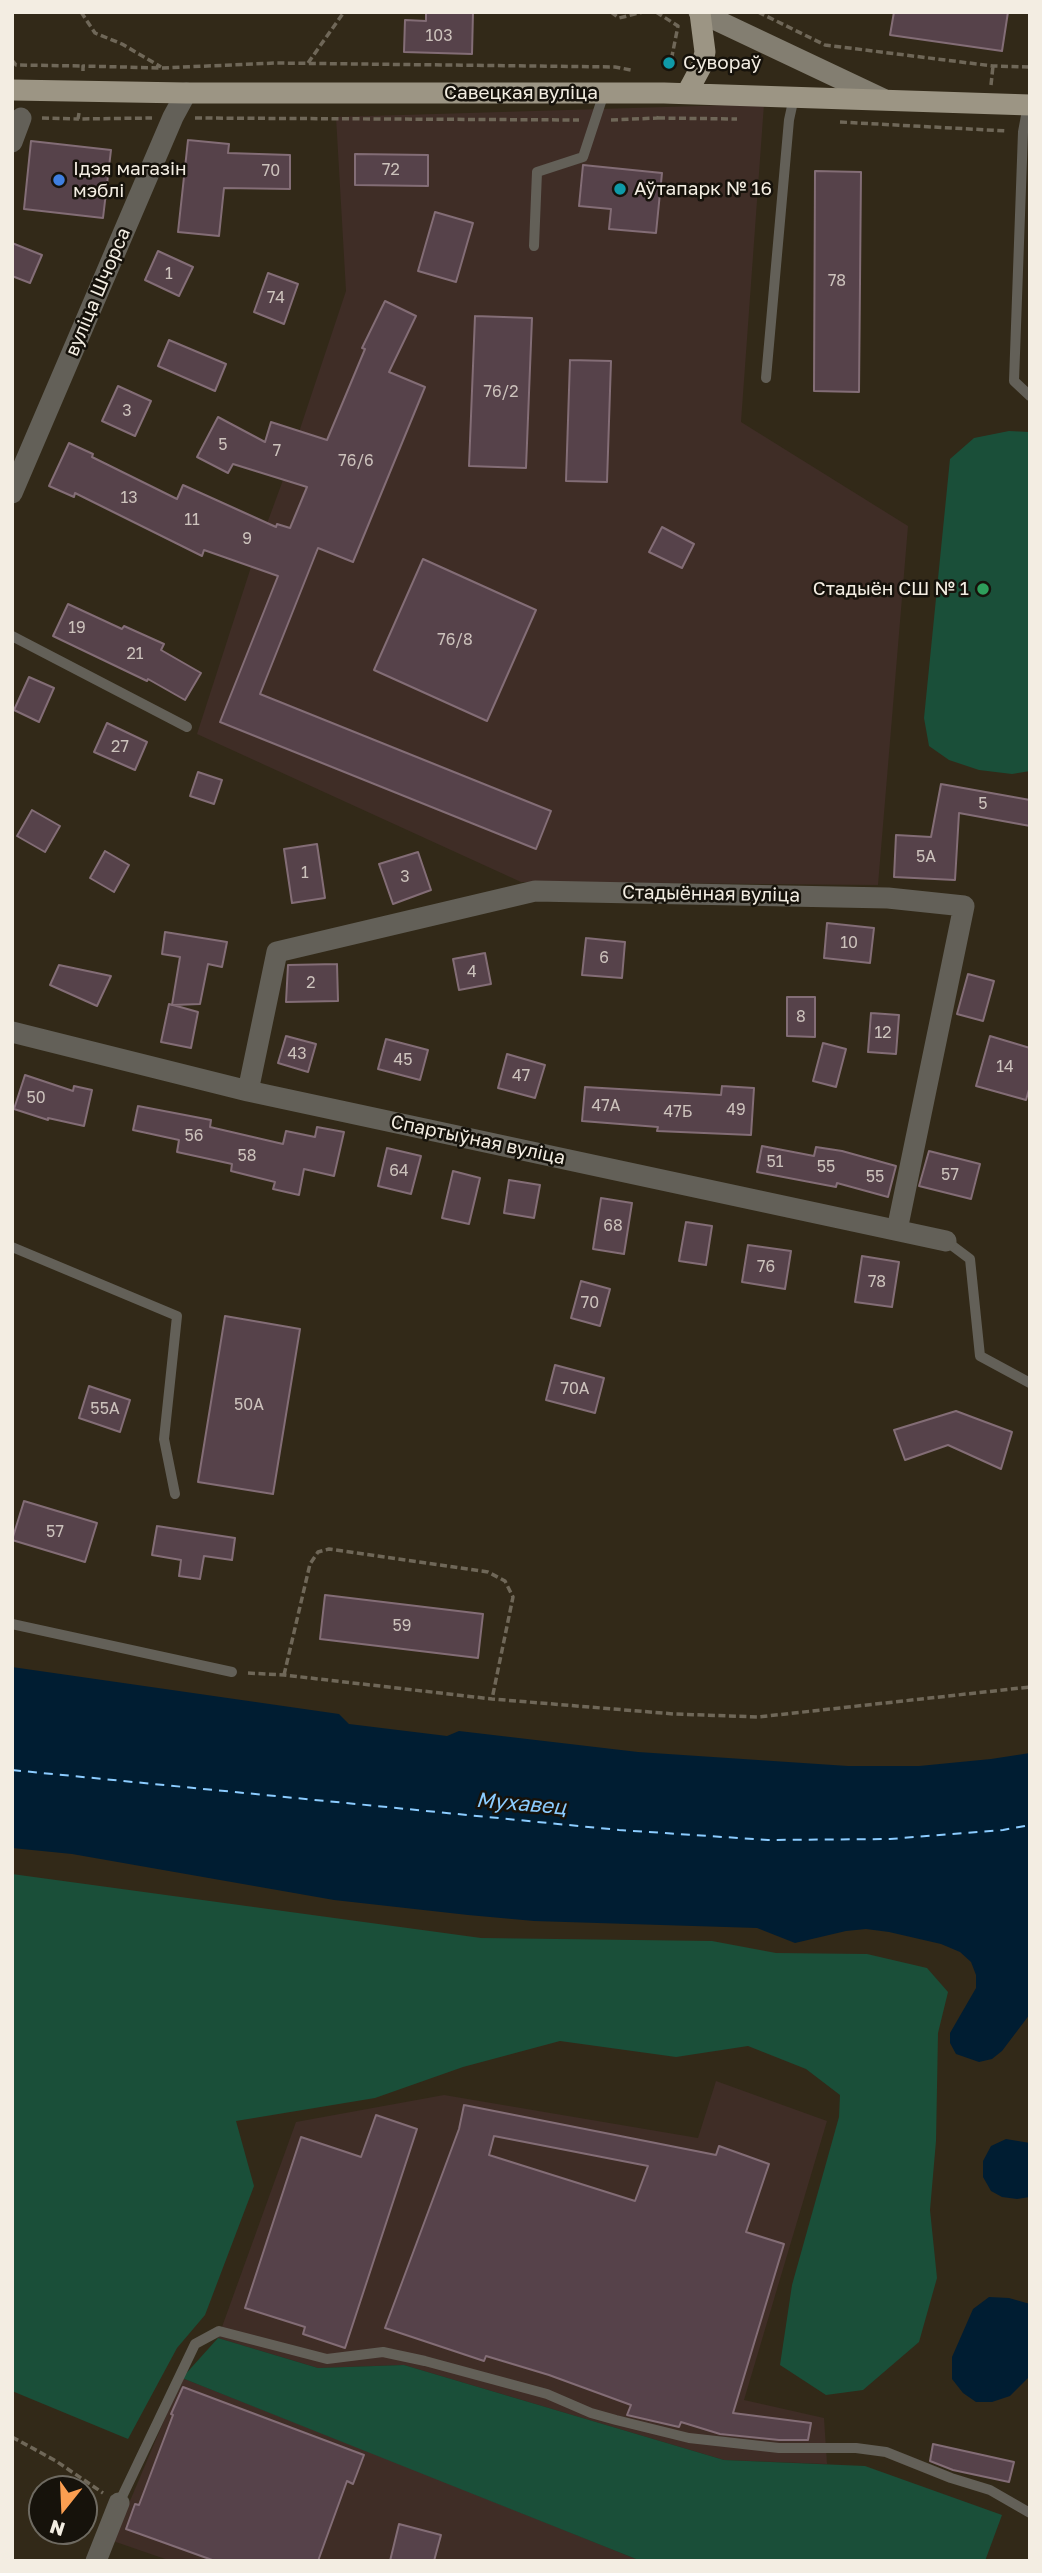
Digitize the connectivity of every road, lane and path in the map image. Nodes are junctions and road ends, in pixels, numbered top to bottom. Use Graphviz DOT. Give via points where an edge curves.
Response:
graph roads {
  1 [pos="82,12"];
  2 [pos="344,12"];
  3 [pos="611,12"];
  4 [pos="643,12"];
  5 [pos="656,12"];
  6 [pos="758,12"];
  7 [pos="699,13"];
  8 [pos="13,63"];
  9 [pos="308,63"];
  10 [pos="83,66"];
  11 [pos="1030,67"];
  12 [pos="162,68"];
  13 [pos="667,78"];
  14 [pos="12,90"];
  15 [pos="187,93"];
  16 [pos="604,93"];
  17 [pos="687,93"];
  18 [pos="793,97"];
  19 [pos="883,99"];
  20 [pos="1029,105"];
  21 [pos="21,118"];
  22 [pos="658,118"];
  23 [pos="78,119"];
  24 [pos="750,119"];
  25 [pos="829,122"];
  26 [pos="1023,132"];
  27 [pos="12,142"];
  28 [pos="534,246"];
  29 [pos="766,378"];
  30 [pos="1030,396"];
  31 [pos="12,493"];
  32 [pos="12,636"];
  33 [pos="187,727"];
  34 [pos="12,1032"];
  35 [pos="248,1091"];
  36 [pos="897,1230"];
  37 [pos="946,1241"];
  38 [pos="12,1247"];
  39 [pos="1030,1383"];
  40 [pos="175,1494"];
  41 [pos="12,1624"];
  42 [pos="232,1672"];
  43 [pos="284,1675"];
  44 [pos="1030,1687"];
  45 [pos="492,1699"];
  46 [pos="12,2437"];
  47 [pos="119,2503"];
  48 [pos="1030,2513"];
  49 [pos="96,2561"];
  1 -- 12 [label="path" via="94,33"];
  2 -- 9 [label="path"];
  3 -- 4 [label="path" via="619,18"];
  5 -- 13 [label="path" via="678,26"];
  6 -- 11 [label="path" via="825,45"];
  7 -- 17 [label="main road" via="705,52"];
  7 -- 19 [label="main road"];
  8 -- 10 [label="path"];
  14 -- 15 [label="main road, Савецкая вуліца"];
  15 -- 16 [label="main road, Савецкая вуліца"];
  15 -- 31 [label="street, вуліца Шчорса"];
  16 -- 17 [label="main road, Савецкая вуліца"];
  16 -- 28 [label="lane" via="583,157 537,172"];
  17 -- 18 [label="main road, Савецкая вуліца"];
  18 -- 19 [label="main road, Савецкая вуліца"];
  18 -- 29 [label="lane"];
  19 -- 20 [label="main road, Савецкая вуліца"];
  20 -- 26 [label="lane"];
  21 -- 23 [label="path"];
  21 -- 27 [label="street"];
  22 -- 24 [label="path"];
  25 -- 26 [label="path"];
  26 -- 30 [label="lane" via="1014,381"];
  32 -- 33 [label="lane"];
  34 -- 35 [label="street, Спартыўная вуліца"];
  35 -- 36 [label="street, Спартыўная вуліца"];
  35 -- 36 [label="street, Стадыённая вуліца" via="277,952 536,891 888,898 964,906"];
  36 -- 37 [label="street, Спартыўная вуліца"];
  37 -- 39 [label="lane" via="970,1259 980,1356"];
  38 -- 40 [label="lane" via="177,1317 164,1439"];
  41 -- 42 [label="lane"];
  42 -- 43 [label="path"];
  43 -- 45 [label="path"];
  43 -- 45 [label="path" via="310,1564 318,1552 329,1549 488,1572 505,1581 513,1597"];
  44 -- 45 [label="path" via="758,1717"];
  46 -- 47 [label="path"];
  47 -- 48 [label="lane" via="195,2344 219,2331 327,2359 383,2352 425,2361 689,2438 779,2448 886,2452 990,2490"];
  47 -- 49 [label="street"];
}
